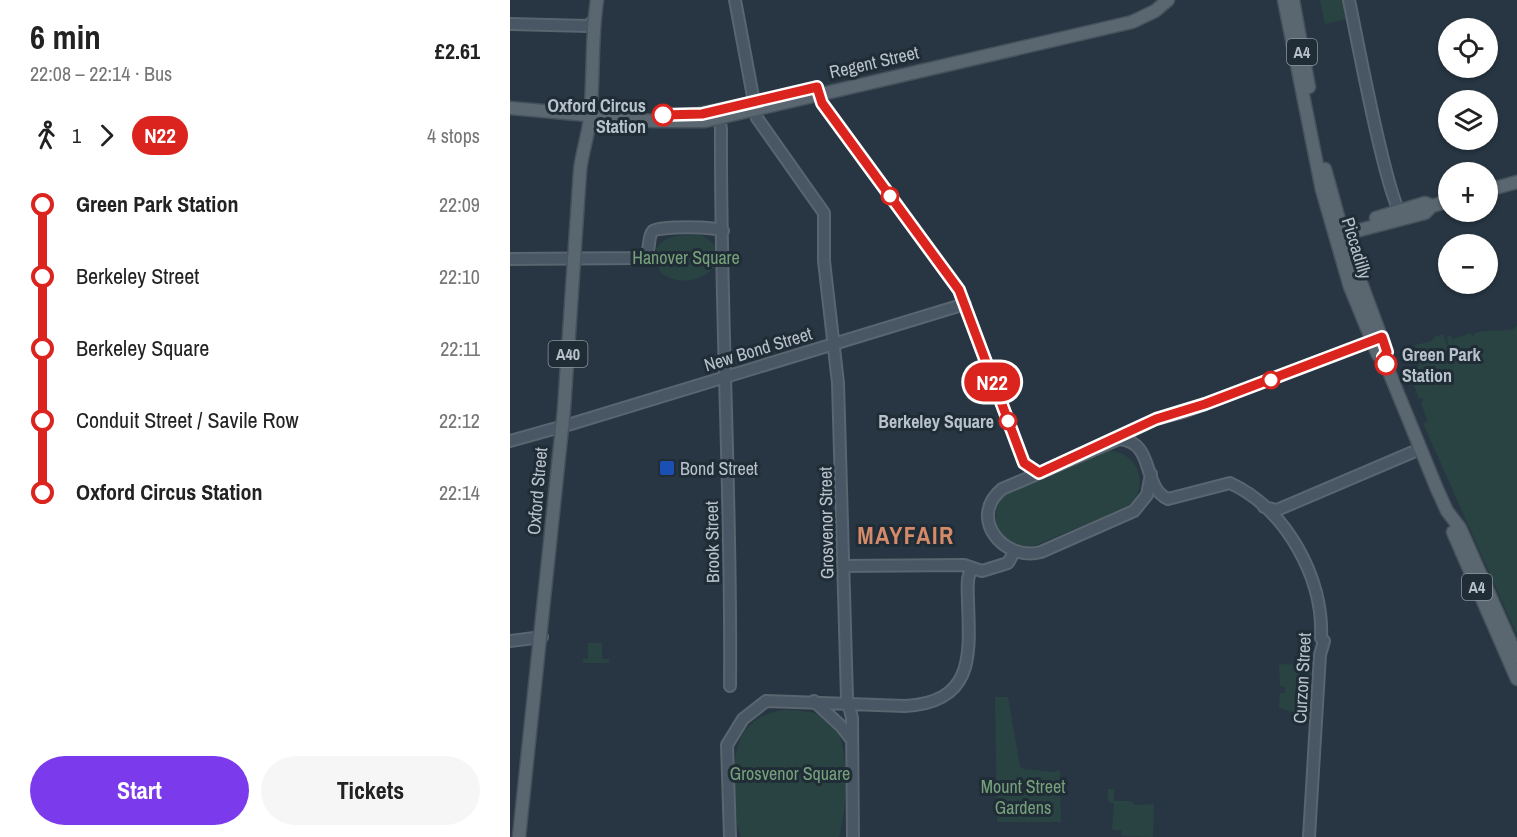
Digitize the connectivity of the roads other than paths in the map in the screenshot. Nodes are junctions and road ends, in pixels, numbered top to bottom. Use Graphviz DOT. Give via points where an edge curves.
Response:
graph roads {
  1 [pos="591,0"];
  2 [pos="597,0"];
  3 [pos="735,0"];
  4 [pos="1157,0"];
  5 [pos="1168,0"];
  6 [pos="1284,0"];
  7 [pos="1293,0"];
  8 [pos="1349,0"];
  9 [pos="591,23"];
  10 [pos="510,24"];
  11 [pos="818,90"];
  12 [pos="510,106"];
  13 [pos="754,107"];
  14 [pos="1310,109"];
  15 [pos="587,112"];
  16 [pos="719,115"];
  17 [pos="1517,182"];
  18 [pos="1498,187"];
  19 [pos="1438,204"];
  20 [pos="1401,215"];
  21 [pos="723,231"];
  22 [pos="1338,233"];
  23 [pos="510,259"];
  24 [pos="575,260"];
  25 [pos="965,304"];
  26 [pos="1377,339"];
  27 [pos="832,344"];
  28 [pos="723,377"];
  29 [pos="1167,417"];
  30 [pos="561,427"];
  31 [pos="510,441"];
  32 [pos="1112,441"];
  33 [pos="1420,448"];
  34 [pos="1144,453"];
  35 [pos="1024,463"];
  36 [pos="1039,473"];
  37 [pos="1151,474"];
  38 [pos="1018,482"];
  39 [pos="1263,507"];
  40 [pos="1447,511"];
  41 [pos="1014,552"];
  42 [pos="843,566"];
  43 [pos="971,570"];
  44 [pos="542,638"];
  45 [pos="510,641"];
  46 [pos="1517,657"];
  47 [pos="1517,679"];
  48 [pos="730,686"];
  49 [pos="814,701"];
  50 [pos="847,702"];
  51 [pos="861,705"];
  52 [pos="852,718"];
  53 [pos="852,741"];
  54 [pos="519,837"];
  55 [pos="730,837"];
  56 [pos="853,837"];
  57 [pos="1309,837"];
  1 -- 9 [label="main road, Oxford Street / A40"];
  2 -- 9 [label="main road, Oxford Street / A40"];
  3 -- 13 [label="street, Grosvenor Street"];
  4 -- 11 [label="main road, Regent Street" via="1124,17"];
  5 -- 11 [label="main road, Regent Street" via="1155,12 1132,22"];
  6 -- 14 [label="main road, Piccadilly / A4" via="1304,103"];
  7 -- 14 [label="main road, Piccadilly / A4"];
  8 -- 20 [label="street" via="1382,153"];
  9 -- 10 [label="street"];
  9 -- 15 [label="main road, Oxford Street / A40"];
  11 -- 13 [label="main road, Regent Street"];
  11 -- 25 [label="street" via="822,103 955,284"];
  12 -- 15 [label="main road, Regent Street" via="523,102"];
  13 -- 16 [label="main road, Regent Street"];
  13 -- 27 [label="street, Grosvenor Street" via="758,121 824,213 823,255"];
  14 -- 22 [label="main road, Piccadilly / A4" via="1317,170"];
  15 -- 16 [label="main road, Regent Street"];
  15 -- 24 [label="main road, Oxford Street / A40" via="581,144 584,148"];
  16 -- 21 [label="street"];
  17 -- 18 [label="main road"];
  19 -- 20 [label="main road" via="1425,213"];
  20 -- 22 [label="main road"];
  21 -- 24 [label="street" via="710,227 658,229 653,232 646,254 639,258"];
  21 -- 28 [label="street, Brook Street"];
  22 -- 26 [label="main road, Piccadilly / A4" via="1350,287"];
  23 -- 24 [label="street"];
  24 -- 30 [label="main road, Oxford Street / A40"];
  25 -- 27 [label="street, New Bond Street"];
  25 -- 35 [label="street"];
  26 -- 29 [label="street"];
  26 -- 33 [label="main road, Piccadilly / A4" via="1378,355 1383,357"];
  27 -- 28 [label="street, New Bond Street"];
  27 -- 42 [label="street, Grosvenor Street" via="838,383"];
  28 -- 30 [label="street, New Bond Street"];
  28 -- 48 [label="street, Brook Street"];
  29 -- 32 [label="street"];
  29 -- 34 [label="street" via="1142,434"];
  30 -- 31 [label="street, New Bond Street"];
  30 -- 44 [label="main road, Oxford Street / A40"];
  32 -- 34 [label="street" via="1129,441"];
  32 -- 36 [label="street"];
  33 -- 39 [label="street" via="1277,510"];
  33 -- 40 [label="main road, Piccadilly / A4"];
  34 -- 37 [label="street"];
  35 -- 36 [label="street"];
  35 -- 38 [label="street" via="1024,474"];
  36 -- 38 [label="street"];
  37 -- 39 [label="street, Curzon Street" via="1160,494 1168,499 1230,483"];
  37 -- 41 [label="street" via="1147,495 1134,512 1041,552"];
  38 -- 41 [label="street" via="997,493 988,513 993,535"];
  39 -- 57 [label="street, Curzon Street" via="1283,526 1313,578 1321,610 1324,641"];
  40 -- 46 [label="main road, Piccadilly / A4" via="1460,528"];
  40 -- 47 [label="main road, Piccadilly / A4"];
  41 -- 43 [label="street" via="1003,566"];
  42 -- 43 [label="street" via="964,565"];
  42 -- 50 [label="street, Grosvenor Street"];
  43 -- 51 [label="street" via="969,656 964,674 949,692 922,705"];
  44 -- 45 [label="street"];
  44 -- 54 [label="main road, Oxford Street / A40"];
  49 -- 50 [label="street"];
  49 -- 53 [label="street" via="842,726"];
  49 -- 55 [label="street" via="766,701 743,718 727,745"];
  50 -- 51 [label="street"];
  50 -- 52 [label="street"];
  51 -- 52 [label="street"];
  52 -- 53 [label="street"];
  53 -- 56 [label="street"];
}
